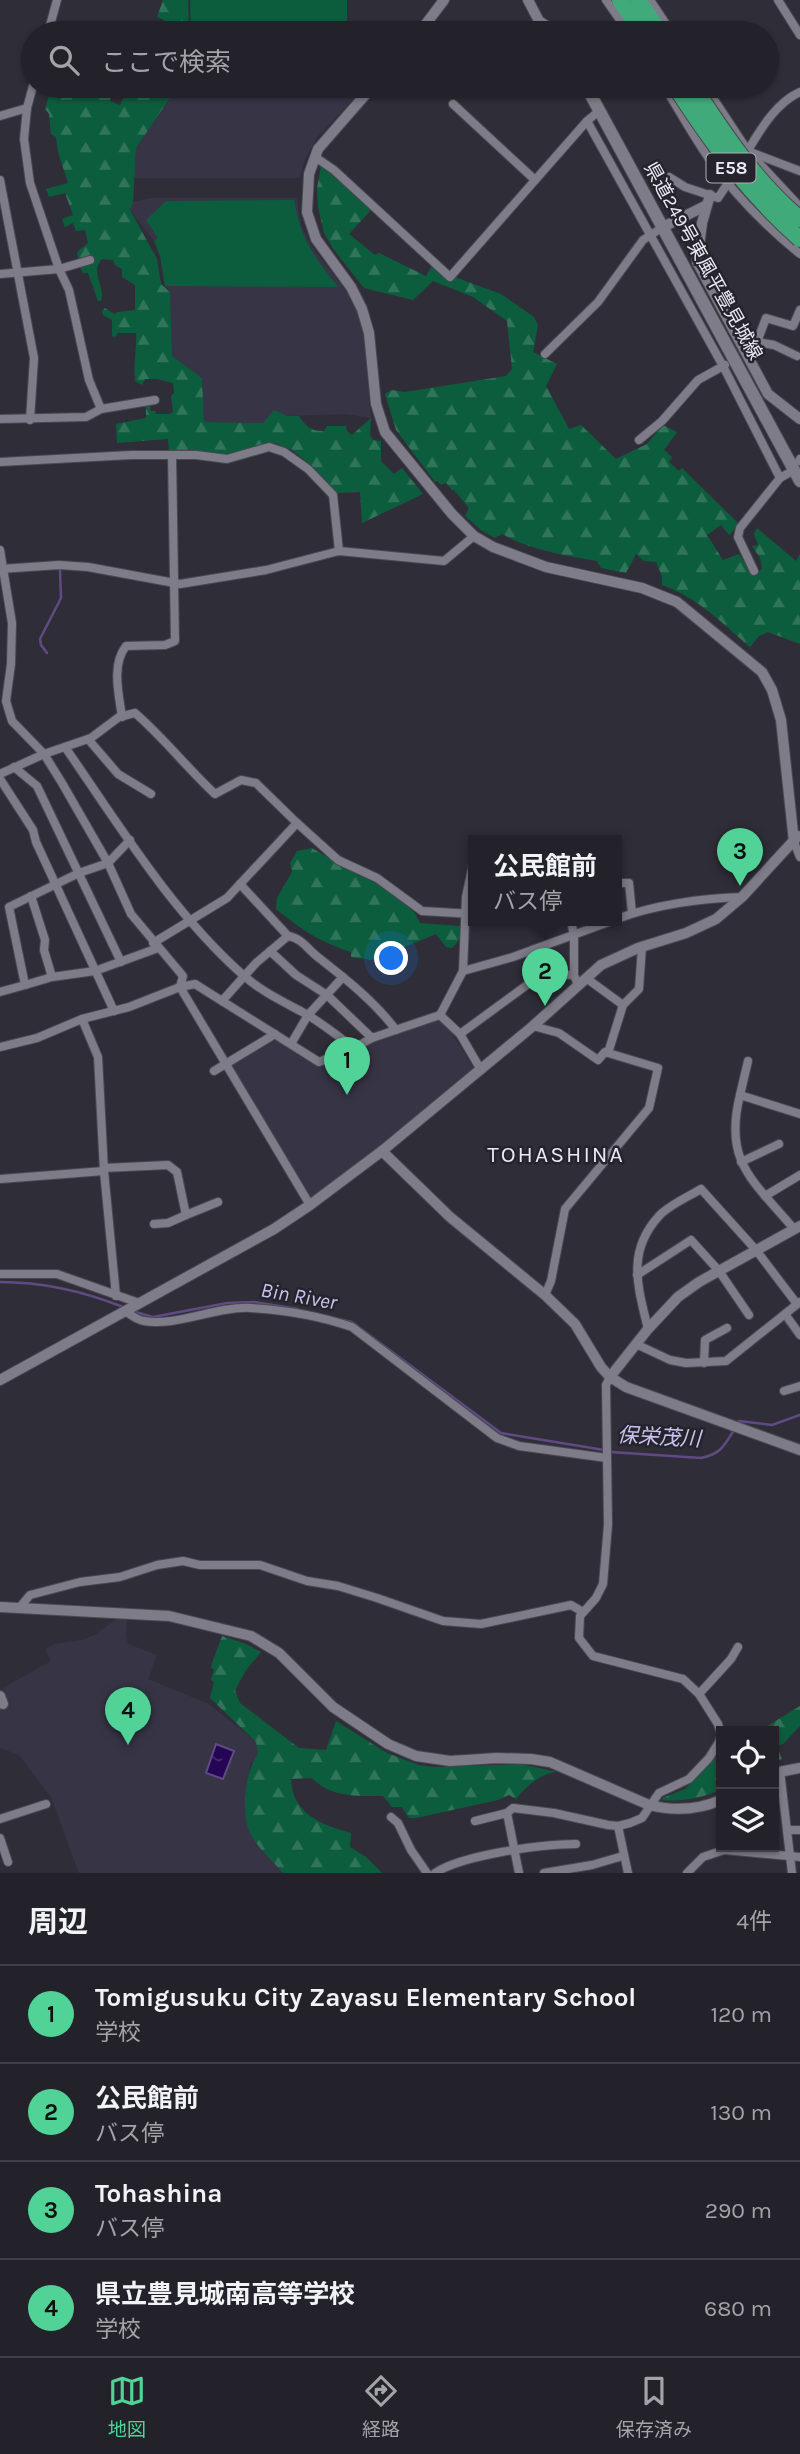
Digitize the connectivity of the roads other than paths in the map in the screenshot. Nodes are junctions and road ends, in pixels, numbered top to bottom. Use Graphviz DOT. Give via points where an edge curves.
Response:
graph roads {
  1 [pos="57,0"];
  2 [pos="444,0"];
  3 [pos="528,0"];
  4 [pos="606,0"];
  5 [pos="620,0"];
  6 [pos="638,0"];
  7 [pos="650,0"];
  8 [pos="778,0"];
  9 [pos="51,21"];
  10 [pos="428,21"];
  11 [pos="539,21"];
  12 [pos="621,21"];
  13 [pos="634,21"];
  14 [pos="652,21"];
  15 [pos="663,21"];
  16 [pos="800,35"];
  17 [pos="800,92"];
  18 [pos="30,98"];
  19 [pos="362,98"];
  20 [pos="592,98"];
  21 [pos="672,98"];
  22 [pos="683,98"];
  23 [pos="701,98"];
  24 [pos="713,98"];
  25 [pos="453,104"];
  26 [pos="27,108"];
  27 [pos="599,111"];
  28 [pos="0,116"];
  29 [pos="587,121"];
  30 [pos="748,151"];
  31 [pos="315,157"];
  32 [pos="800,171"];
  33 [pos="669,177"];
  34 [pos="0,180"];
  35 [pos="535,180"];
  36 [pos="728,182"];
  37 [pos="709,200"];
  38 [pos="800,207"];
  39 [pos="800,219"];
  40 [pos="663,227"];
  41 [pos="650,235"];
  42 [pos="800,239"];
  43 [pos="800,254"];
  44 [pos="90,260"];
  45 [pos="59,269"];
  46 [pos="0,274"];
  47 [pos="17,274"];
  48 [pos="800,310"];
  49 [pos="757,342"];
  50 [pos="545,354"];
  51 [pos="740,354"];
  52 [pos="797,356"];
  53 [pos="723,366"];
  54 [pos="155,400"];
  55 [pos="101,409"];
  56 [pos="0,419"];
  57 [pos="800,419"];
  58 [pos="30,420"];
  59 [pos="639,440"];
  60 [pos="172,455"];
  61 [pos="0,462"];
  62 [pos="799,466"];
  63 [pos="780,478"];
  64 [pos="474,536"];
  65 [pos="0,550"];
  66 [pos="339,551"];
  67 [pos="1,569"];
  68 [pos="754,571"];
  69 [pos="174,583"];
  70 [pos="122,716"];
  71 [pos="12,721"];
  72 [pos="0,722"];
  73 [pos="88,740"];
  74 [pos="65,747"];
  75 [pos="44,754"];
  76 [pos="14,767"];
  77 [pos="0,777"];
  78 [pos="151,794"];
  79 [pos="297,823"];
  80 [pos="797,838"];
  81 [pos="130,840"];
  82 [pos="800,857"];
  83 [pos="108,863"];
  84 [pos="79,873"];
  85 [pos="622,883"];
  86 [pos="55,884"];
  87 [pos="240,884"];
  88 [pos="31,896"];
  89 [pos="742,897"];
  90 [pos="632,913"];
  91 [pos="468,914"];
  92 [pos="622,917"];
  93 [pos="11,918"];
  94 [pos="0,919"];
  95 [pos="190,919"];
  96 [pos="468,924"];
  97 [pos="572,926"];
  98 [pos="600,926"];
  99 [pos="288,936"];
  100 [pos="574,936"];
  101 [pos="156,946"];
  102 [pos="642,947"];
  103 [pos="270,951"];
  104 [pos="121,962"];
  105 [pos="95,971"];
  106 [pos="463,971"];
  107 [pos="244,976"];
  108 [pos="52,977"];
  109 [pos="343,977"];
  110 [pos="579,979"];
  111 [pos="25,985"];
  112 [pos="180,987"];
  113 [pos="0,992"];
  114 [pos="327,995"];
  115 [pos="222,1001"];
  116 [pos="623,1004"];
  117 [pos="114,1011"];
  118 [pos="308,1015"];
  119 [pos="440,1015"];
  120 [pos="82,1019"];
  121 [pos="533,1026"];
  122 [pos="396,1030"];
  123 [pos="275,1034"];
  124 [pos="460,1034"];
  125 [pos="372,1038"];
  126 [pos="291,1044"];
  127 [pos="0,1047"];
  128 [pos="354,1048"];
  129 [pos="608,1053"];
  130 [pos="748,1061"];
  131 [pos="226,1065"];
  132 [pos="481,1070"];
  133 [pos="214,1071"];
  134 [pos="740,1095"];
  135 [pos="800,1114"];
  136 [pos="779,1144"];
  137 [pos="382,1151"];
  138 [pos="741,1162"];
  139 [pos="104,1170"];
  140 [pos="800,1175"];
  141 [pos="0,1179"];
  142 [pos="765,1196"];
  143 [pos="218,1202"];
  144 [pos="310,1205"];
  145 [pos="186,1215"];
  146 [pos="155,1224"];
  147 [pos="797,1227"];
  148 [pos="756,1250"];
  149 [pos="719,1271"];
  150 [pos="0,1274"];
  151 [pos="637,1275"];
  152 [pos="545,1295"];
  153 [pos="116,1296"];
  154 [pos="799,1303"];
  155 [pos="131,1308"];
  156 [pos="785,1314"];
  157 [pos="749,1315"];
  158 [pos="727,1328"];
  159 [pos="648,1329"];
  160 [pos="800,1335"];
  161 [pos="638,1345"];
  162 [pos="704,1363"];
  163 [pos="610,1377"];
  164 [pos="0,1380"];
  165 [pos="800,1386"];
  166 [pos="784,1391"];
  167 [pos="800,1450"];
  168 [pos="607,1457"];
  169 [pos="0,1607"];
  170 [pos="20,1607"];
  171 [pos="583,1612"];
  172 [pos="738,1647"];
  173 [pos="699,1694"];
  174 [pos="800,1768"];
  175 [pos="779,1772"];
  176 [pos="779,1784"];
  177 [pos="716,1801"];
  178 [pos="46,1804"];
  179 [pos="649,1805"];
  180 [pos="507,1813"];
  181 [pos="391,1817"];
  182 [pos="0,1819"];
  183 [pos="475,1821"];
  184 [pos="618,1826"];
  185 [pos="787,1830"];
  186 [pos="800,1830"];
  187 [pos="0,1838"];
  188 [pos="576,1844"];
  189 [pos="514,1850"];
  190 [pos="623,1856"];
  191 [pos="790,1857"];
  192 [pos="800,1857"];
  193 [pos="8,1862"];
  194 [pos="427,1873"];
  195 [pos="435,1873"];
  196 [pos="519,1873"];
  197 [pos="544,1873"];
  198 [pos="628,1873"];
  199 [pos="687,1873"];
  200 [pos="792,1873"];
  1 -- 9 [label="street"];
  2 -- 10 [label="street"];
  3 -- 11 [label="street"];
  4 -- 12 [label="street"];
  5 -- 13 [label="highway"];
  6 -- 14 [label="highway"];
  7 -- 15 [label="street"];
  8 -- 16 [label="street"];
  17 -- 30 [label="street" via="787,98"];
  18 -- 26 [label="street"];
  19 -- 31 [label="street" via="323,141"];
  20 -- 27 [label="main road, 県道249号東風平豊見城線"];
  21 -- 36 [label="street"];
  22 -- 42 [label="highway, E58, bridge" via="737,175"];
  23 -- 39 [label="highway, E58, bridge" via="741,156"];
  24 -- 30 [label="street"];
  25 -- 35 [label="street"];
  26 -- 28 [label="street"];
  26 -- 45 [label="street" via="24,139 30,183"];
  27 -- 29 [label="street"];
  27 -- 40 [label="main road, 県道249号東風平豊見城線"];
  29 -- 35 [label="street"];
  29 -- 41 [label="street"];
  30 -- 32 [label="street"];
  30 -- 36 [label="street"];
  30 -- 38 [label="street"];
  31 -- 35 [label="street" via="450,277"];
  31 -- 64 [label="street" via="307,187 310,225 362,309 384,432"];
  33 -- 37 [label="street"];
  34 -- 47 [label="street"];
  36 -- 37 [label="street" via="718,198"];
  36 -- 43 [label="street"];
  37 -- 40 [label="street"];
  37 -- 51 [label="street" via="697,262"];
  40 -- 41 [label="street"];
  40 -- 51 [label="main road, 県道249号東風平豊見城線"];
  41 -- 50 [label="street" via="598,302"];
  41 -- 53 [label="street"];
  44 -- 45 [label="street"];
  45 -- 47 [label="street"];
  45 -- 55 [label="street" via="69,290 89,380"];
  46 -- 47 [label="street"];
  47 -- 58 [label="street" via="34,358"];
  48 -- 49 [label="street" via="793,326 766,318"];
  49 -- 51 [label="street"];
  49 -- 52 [label="street"];
  51 -- 53 [label="street"];
  51 -- 57 [label="street" via="768,394"];
  51 -- 62 [label="main road, 県道249号東風平豊見城線" via="786,455"];
  53 -- 59 [label="street" via="698,380"];
  53 -- 63 [label="street"];
  54 -- 55 [label="street"];
  55 -- 58 [label="street" via="86,417"];
  56 -- 58 [label="street"];
  60 -- 61 [label="street"];
  60 -- 66 [label="street" via="227,459 269,447 284,452 333,495"];
  60 -- 69 [label="street"];
  62 -- 63 [label="street"];
  63 -- 68 [label="street" via="740,528 738,537"];
  64 -- 66 [label="street" via="444,561"];
  64 -- 80 [label="street" via="546,567 642,588 677,602 762,672 781,720"];
  65 -- 67 [label="street"];
  66 -- 69 [label="street" via="266,570"];
  67 -- 69 [label="street" via="88,567"];
  67 -- 71 [label="street" via="12,623 6,701"];
  69 -- 70 [label="street" via="175,641 126,646 120,654"];
  70 -- 73 [label="street"];
  70 -- 79 [label="street" via="135,713 215,794 242,780 256,783"];
  71 -- 72 [label="street"];
  71 -- 75 [label="street"];
  73 -- 74 [label="street"];
  73 -- 78 [label="street" via="118,774"];
  74 -- 75 [label="street"];
  74 -- 81 [label="street"];
  75 -- 76 [label="street"];
  75 -- 83 [label="street"];
  76 -- 77 [label="street"];
  76 -- 84 [label="street" via="37,786"];
  77 -- 86 [label="street" via="33,830"];
  79 -- 87 [label="street"];
  79 -- 91 [label="street" via="338,860 377,878 422,911"];
  80 -- 82 [label="street"];
  80 -- 89 [label="street"];
  81 -- 83 [label="street"];
  81 -- 95 [label="street"];
  83 -- 84 [label="street"];
  83 -- 101 [label="street" via="131,915"];
  84 -- 86 [label="street"];
  84 -- 104 [label="street"];
  85 -- 90 [label="street" via="629,883"];
  86 -- 88 [label="street"];
  86 -- 105 [label="street"];
  87 -- 95 [label="street" via="227,898"];
  87 -- 99 [label="street"];
  88 -- 93 [label="street" via="9,907"];
  88 -- 108 [label="street"];
  89 -- 90 [label="street"];
  89 -- 102 [label="street" via="716,919"];
  90 -- 92 [label="street"];
  93 -- 94 [label="street"];
  93 -- 111 [label="street"];
  95 -- 101 [label="street"];
  95 -- 107 [label="street"];
  96 -- 106 [label="street"];
  97 -- 100 [label="street"];
  98 -- 100 [label="street"];
  99 -- 103 [label="street"];
  99 -- 109 [label="street" via="306,945"];
  100 -- 106 [label="street"];
  100 -- 110 [label="street"];
  101 -- 104 [label="street"];
  101 -- 112 [label="street" via="183,976"];
  102 -- 110 [label="street"];
  102 -- 116 [label="street" via="639,989"];
  103 -- 107 [label="street"];
  103 -- 114 [label="street"];
  104 -- 105 [label="street"];
  105 -- 108 [label="street"];
  105 -- 117 [label="street"];
  106 -- 119 [label="street"];
  107 -- 115 [label="street"];
  107 -- 118 [label="street" via="279,1002"];
  108 -- 111 [label="street"];
  109 -- 114 [label="street"];
  109 -- 122 [label="street" via="363,992"];
  110 -- 116 [label="street"];
  110 -- 121 [label="street"];
  110 -- 124 [label="street" via="542,974"];
  111 -- 113 [label="street"];
  112 -- 115 [label="street" via="195,984"];
  112 -- 117 [label="street"];
  112 -- 131 [label="street"];
  114 -- 118 [label="street"];
  114 -- 125 [label="street"];
  115 -- 123 [label="street"];
  116 -- 129 [label="street"];
  117 -- 120 [label="street"];
  118 -- 126 [label="street"];
  118 -- 128 [label="street"];
  119 -- 122 [label="street"];
  119 -- 124 [label="street"];
  120 -- 127 [label="street"];
  120 -- 139 [label="street" via="98,1056"];
  121 -- 129 [label="street" via="559,1033 598,1060"];
  121 -- 132 [label="street"];
  122 -- 125 [label="street"];
  123 -- 126 [label="street"];
  123 -- 131 [label="street"];
  124 -- 132 [label="street"];
  125 -- 128 [label="street"];
  126 -- 128 [label="street" via="319,1062"];
  129 -- 152 [label="street" via="658,1068 649,1108 565,1209"];
  130 -- 134 [label="street"];
  131 -- 133 [label="street"];
  131 -- 144 [label="street"];
  132 -- 137 [label="street"];
  134 -- 135 [label="street"];
  134 -- 138 [label="street" via="734,1131"];
  136 -- 138 [label="street"];
  137 -- 144 [label="street"];
  137 -- 152 [label="street" via="450,1217"];
  138 -- 142 [label="street"];
  139 -- 141 [label="street"];
  139 -- 145 [label="street" via="173,1167"];
  139 -- 153 [label="street"];
  140 -- 142 [label="street"];
  142 -- 147 [label="street"];
  143 -- 145 [label="street"];
  144 -- 155 [label="street"];
  145 -- 146 [label="street"];
  147 -- 148 [label="street"];
  148 -- 149 [label="street"];
  148 -- 151 [label="street" via="701,1189 661,1214 648,1231"];
  148 -- 154 [label="street"];
  149 -- 151 [label="street" via="691,1240"];
  149 -- 157 [label="street"];
  149 -- 159 [label="street" via="678,1297"];
  150 -- 153 [label="street" via="57,1274"];
  151 -- 159 [label="street"];
  152 -- 163 [label="street" via="575,1324"];
  153 -- 155 [label="street"];
  154 -- 156 [label="street"];
  155 -- 164 [label="street"];
  155 -- 168 [label="street" via="141,1321 152,1322 249,1308 331,1320 352,1327 496,1438 519,1446"];
  156 -- 160 [label="street"];
  156 -- 162 [label="street" via="726,1361"];
  158 -- 162 [label="street" via="705,1340"];
  159 -- 161 [label="street"];
  161 -- 162 [label="street" via="670,1360"];
  161 -- 163 [label="street"];
  163 -- 167 [label="street" via="727,1426"];
  163 -- 168 [label="street"];
  165 -- 166 [label="street"];
  168 -- 171 [label="street" via="603,1584"];
  169 -- 170 [label="street"];
  170 -- 171 [label="street" via="30,1595 183,1561 260,1565 443,1621 481,1624 572,1605"];
  170 -- 179 [label="street" via="169,1616 251,1636 279,1653 333,1707 388,1744 416,1756 550,1762"];
  171 -- 173 [label="street" via="579,1638 593,1656 683,1679"];
  172 -- 173 [label="street"];
  173 -- 179 [label="street" via="718,1724 719,1742 689,1779 659,1793"];
  174 -- 175 [label="street"];
  176 -- 185 [label="street"];
  177 -- 179 [label="street" via="686,1809"];
  178 -- 182 [label="street"];
  179 -- 184 [label="street" via="642,1818"];
  180 -- 183 [label="street"];
  180 -- 184 [label="street" via="513,1808"];
  180 -- 189 [label="street"];
  181 -- 194 [label="street"];
  184 -- 190 [label="street"];
  185 -- 186 [label="street"];
  185 -- 191 [label="street"];
  187 -- 193 [label="street"];
  188 -- 189 [label="street"];
  189 -- 195 [label="street"];
  189 -- 196 [label="street"];
  190 -- 197 [label="street"];
  190 -- 198 [label="street"];
  191 -- 192 [label="street"];
  191 -- 199 [label="street" via="724,1850 703,1857"];
  191 -- 200 [label="street"];
}
